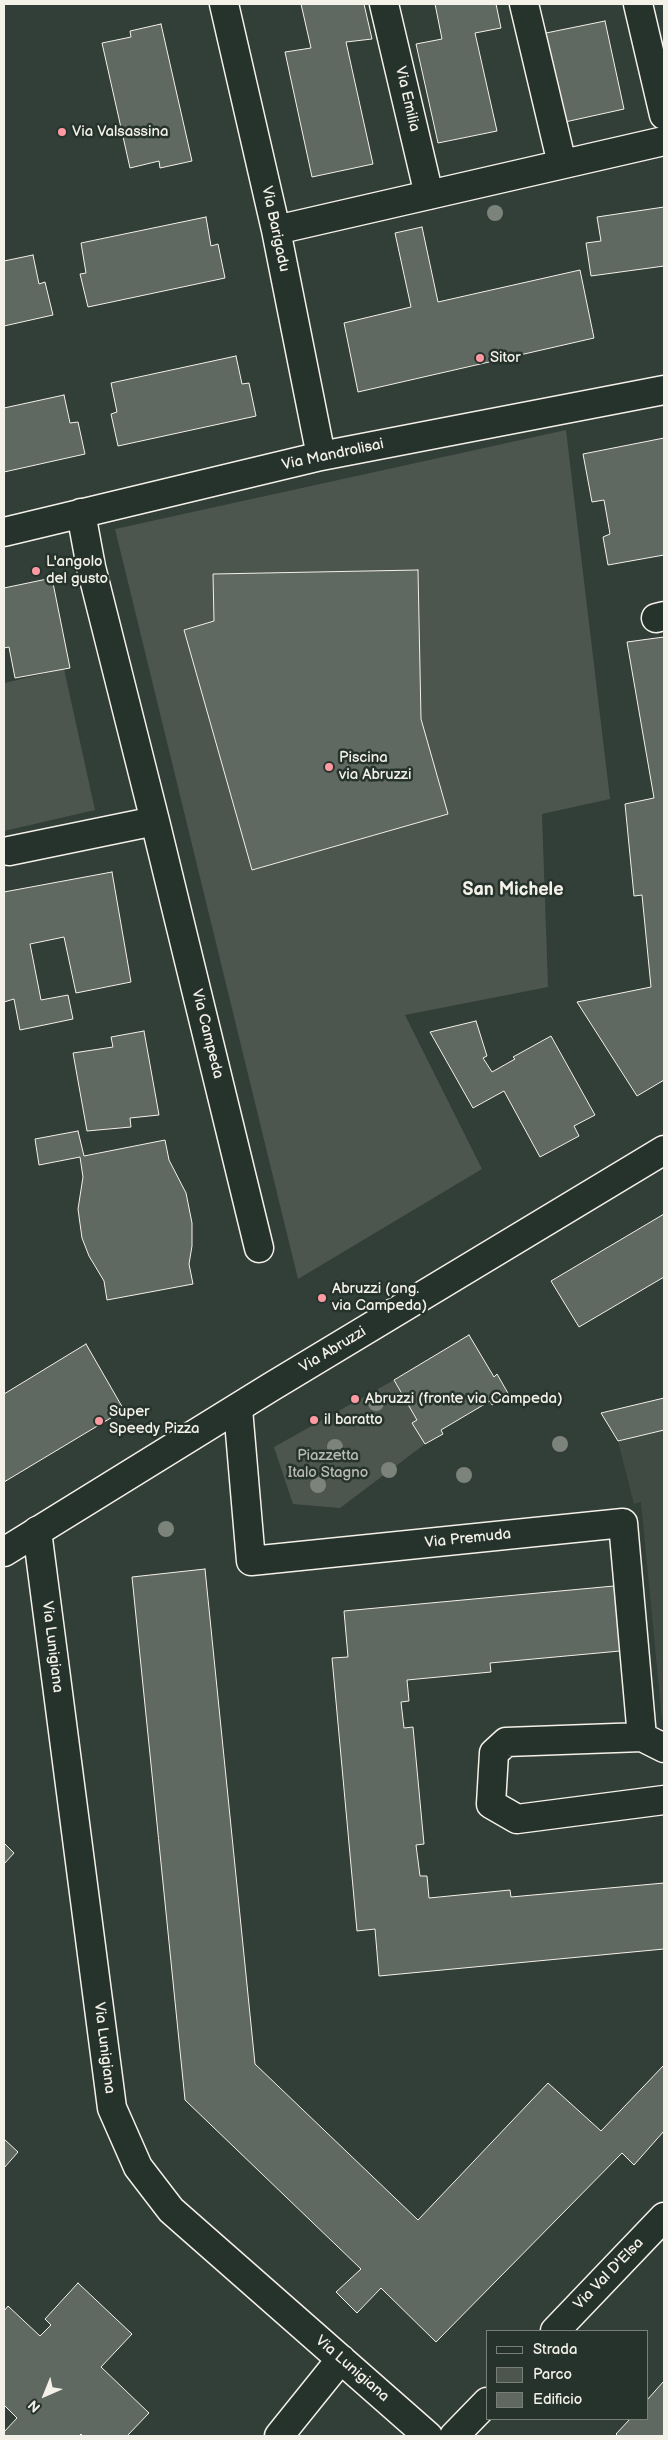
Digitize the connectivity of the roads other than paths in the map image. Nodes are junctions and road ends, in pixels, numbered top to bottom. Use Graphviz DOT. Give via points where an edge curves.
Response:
graph roads {
  1 [pos="224,4"];
  2 [pos="384,4"];
  3 [pos="524,4"];
  4 [pos="638,4"];
  5 [pos="664,115"];
  6 [pos="664,141"];
  7 [pos="562,164"];
  8 [pos="429,195"];
  9 [pos="276,230"];
  10 [pos="664,390"];
  11 [pos="321,456"];
  12 [pos="81,513"];
  13 [pos="4,532"];
  14 [pos="155,821"];
  15 [pos="10,851"];
  16 [pos="664,1150"];
  17 [pos="259,1248"];
  18 [pos="238,1409"];
  19 [pos="37,1531"];
  20 [pos="4,1552"];
  21 [pos="653,1743"];
  22 [pos="664,1800"];
  23 [pos="664,2217"];
  24 [pos="556,2330"];
  25 [pos="341,2359"];
  26 [pos="486,2403"];
  27 [pos="279,2436"];
  28 [pos="428,2436"];
  29 [pos="454,2436"];
  1 -- 9 [label="street, Via Barigadu"];
  2 -- 8 [label="street, Via Emilia"];
  3 -- 7 [label="street"];
  4 -- 5 [label="street"];
  6 -- 7 [label="street"];
  7 -- 8 [label="street"];
  8 -- 9 [label="street"];
  9 -- 11 [label="street, Via Barigadu"];
  10 -- 11 [label="street, Via Mandrolisai"];
  11 -- 12 [label="street, Via Mandrolisai"];
  12 -- 13 [label="street, Via Mandrolisai"];
  12 -- 14 [label="street, Via Campeda" via="91,567"];
  14 -- 15 [label="street"];
  14 -- 17 [label="street, Via Campeda"];
  16 -- 18 [label="street, Via Abruzzi"];
  18 -- 19 [label="street, Via Abruzzi"];
  18 -- 21 [label="street, Via Premuda" via="251,1561 623,1523"];
  19 -- 20 [label="street, Via Abruzzi"];
  19 -- 25 [label="street, Via Lunigiana" via="112,2108 138,2167 171,2210"];
  21 -- 22 [label="street, Via Premuda" via="506,1742 494,1753 491,1804 517,1819"];
  23 -- 24 [label="street, Via Val D'Elsa"];
  25 -- 27 [label="street"];
  25 -- 28 [label="street, Via Lunigiana"];
  26 -- 29 [label="street"];
}
